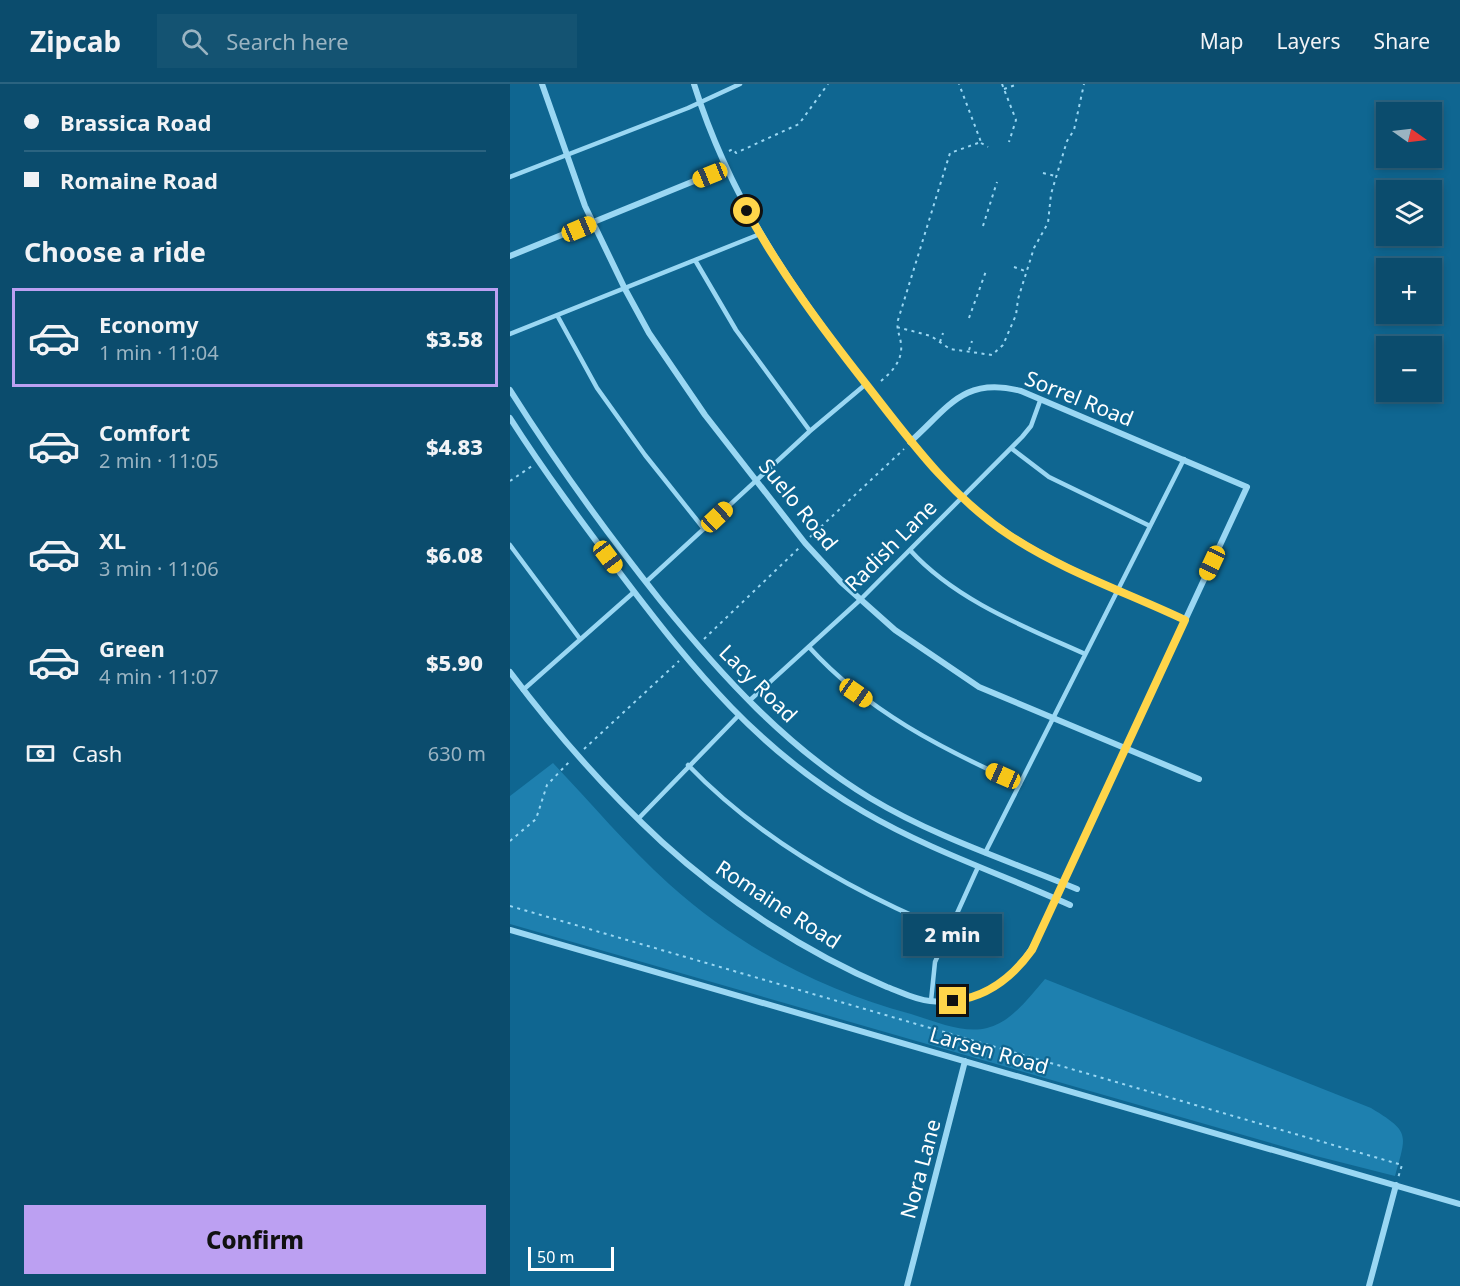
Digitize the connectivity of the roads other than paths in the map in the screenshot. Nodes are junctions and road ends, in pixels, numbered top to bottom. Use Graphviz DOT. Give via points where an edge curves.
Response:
graph roads {
  1 [pos="543,84"];
  2 [pos="694,84"];
  3 [pos="740,84"];
  4 [pos="700,102"];
  5 [pos="566,154"];
  6 [pos="726,168"];
  7 [pos="510,177"];
  8 [pos="593,223"];
  9 [pos="760,234"];
  10 [pos="510,256"];
  11 [pos="695,260"];
  12 [pos="625,289"];
  13 [pos="557,315"];
  14 [pos="510,334"];
  15 [pos="866,384"];
  16 [pos="510,390"];
  17 [pos="1040,401"];
  18 [pos="510,418"];
  19 [pos="810,431"];
  20 [pos="910,442"];
  21 [pos="1011,448"];
  22 [pos="1184,459"];
  23 [pos="756,481"];
  24 [pos="1246,487"];
  25 [pos="963,498"];
  26 [pos="1150,526"];
  27 [pos="704,529"];
  28 [pos="510,545"];
  29 [pos="910,550"];
  30 [pos="646,582"];
  31 [pos="1118,590"];
  32 [pos="634,592"];
  33 [pos="860,600"];
  34 [pos="1185,620"];
  35 [pos="580,639"];
  36 [pos="809,647"];
  37 [pos="1085,654"];
  38 [pos="510,672"];
  39 [pos="523,690"];
  40 [pos="749,701"];
  41 [pos="738,716"];
  42 [pos="1052,720"];
  43 [pos="1125,749"];
  44 [pos="688,765"];
  45 [pos="1199,779"];
  46 [pos="1020,784"];
  47 [pos="638,819"];
  48 [pos="985,853"];
  49 [pos="978,867"];
  50 [pos="1062,883"];
  51 [pos="1077,889"];
  52 [pos="1055,898"];
  53 [pos="1070,905"];
  54 [pos="510,930"];
  55 [pos="948,931"];
  56 [pos="931,1001"];
  57 [pos="964,1061"];
  58 [pos="1396,1185"];
  59 [pos="1460,1203"];
  60 [pos="907,1286"];
  61 [pos="1369,1286"];
  1 -- 5 [label="street, Suelo Road"];
  2 -- 4 [label="street"];
  3 -- 4 [label="lane"];
  4 -- 5 [label="lane"];
  4 -- 6 [label="street"];
  5 -- 7 [label="lane"];
  5 -- 8 [label="street, Suelo Road"];
  6 -- 8 [label="street"];
  6 -- 9 [label="street"];
  8 -- 10 [label="street"];
  8 -- 12 [label="street, Suelo Road"];
  9 -- 11 [label="lane"];
  9 -- 15 [label="street" via="826,334"];
  11 -- 12 [label="lane"];
  11 -- 19 [label="lane" via="736,330"];
  12 -- 13 [label="lane"];
  12 -- 23 [label="street, Suelo Road" via="674,373"];
  13 -- 14 [label="lane"];
  13 -- 27 [label="lane" via="597,388"];
  15 -- 19 [label="lane"];
  15 -- 20 [label="street"];
  16 -- 30 [label="street, Lacy Road" via="589,509"];
  17 -- 20 [label="street, Sorrel Road" via="1005,387 983,386 956,400"];
  17 -- 21 [label="lane, Radish Lane" via="1031,426"];
  17 -- 22 [label="street, Sorrel Road"];
  18 -- 32 [label="street, Lacy Road"];
  19 -- 23 [label="lane"];
  20 -- 25 [label="street"];
  21 -- 25 [label="lane, Radish Lane"];
  21 -- 26 [label="lane" via="1049,477"];
  22 -- 24 [label="street, Sorrel Road"];
  22 -- 26 [label="lane"];
  23 -- 27 [label="lane"];
  23 -- 33 [label="street, Suelo Road" via="805,543"];
  24 -- 34 [label="street, Romaine Road"];
  25 -- 29 [label="lane, Radish Lane"];
  25 -- 31 [label="street" via="1010,535 1051,560"];
  26 -- 31 [label="lane"];
  27 -- 30 [label="lane"];
  28 -- 35 [label="lane"];
  29 -- 33 [label="lane, Radish Lane"];
  29 -- 37 [label="lane" via="941,577 989,609"];
  30 -- 40 [label="street, Lacy Road" via="706,656"];
  31 -- 34 [label="street"];
  31 -- 37 [label="lane"];
  32 -- 35 [label="lane"];
  32 -- 41 [label="street, Lacy Road" via="684,657"];
  33 -- 36 [label="lane, Radish Lane"];
  33 -- 42 [label="street, Suelo Road" via="947,668 998,697"];
  34 -- 43 [label="street, Romaine Road"];
  35 -- 39 [label="lane"];
  36 -- 40 [label="lane, Radish Lane"];
  36 -- 46 [label="lane" via="841,681 882,711 940,747"];
  37 -- 42 [label="lane"];
  38 -- 39 [label="street, Romaine Road"];
  39 -- 47 [label="street, Romaine Road"];
  40 -- 48 [label="street, Lacy Road" via="794,743 857,790 906,818"];
  41 -- 44 [label="lane"];
  41 -- 49 [label="street, Lacy Road" via="793,764 855,806"];
  42 -- 43 [label="street, Suelo Road"];
  42 -- 46 [label="lane"];
  43 -- 45 [label="street, Suelo Road"];
  43 -- 50 [label="street, Romaine Road"];
  44 -- 47 [label="lane"];
  44 -- 55 [label="lane" via="735,809 800,856 861,891"];
  46 -- 48 [label="lane"];
  47 -- 56 [label="street, Romaine Road" via="706,879 764,920 857,973"];
  48 -- 50 [label="street, Lacy Road"];
  49 -- 52 [label="street, Lacy Road"];
  49 -- 55 [label="lane"];
  50 -- 51 [label="street, Lacy Road"];
  50 -- 52 [label="street, Romaine Road"];
  52 -- 53 [label="street, Lacy Road"];
  52 -- 56 [label="street, Romaine Road" via="1032,950 1012,976 965,1000"];
  54 -- 57 [label="street, Larsen Road"];
  55 -- 56 [label="lane" via="933,967"];
  57 -- 58 [label="street, Larsen Road"];
  57 -- 60 [label="street, Nora Lane"];
  58 -- 59 [label="street, Larsen Road"];
  58 -- 61 [label="street"];
}
